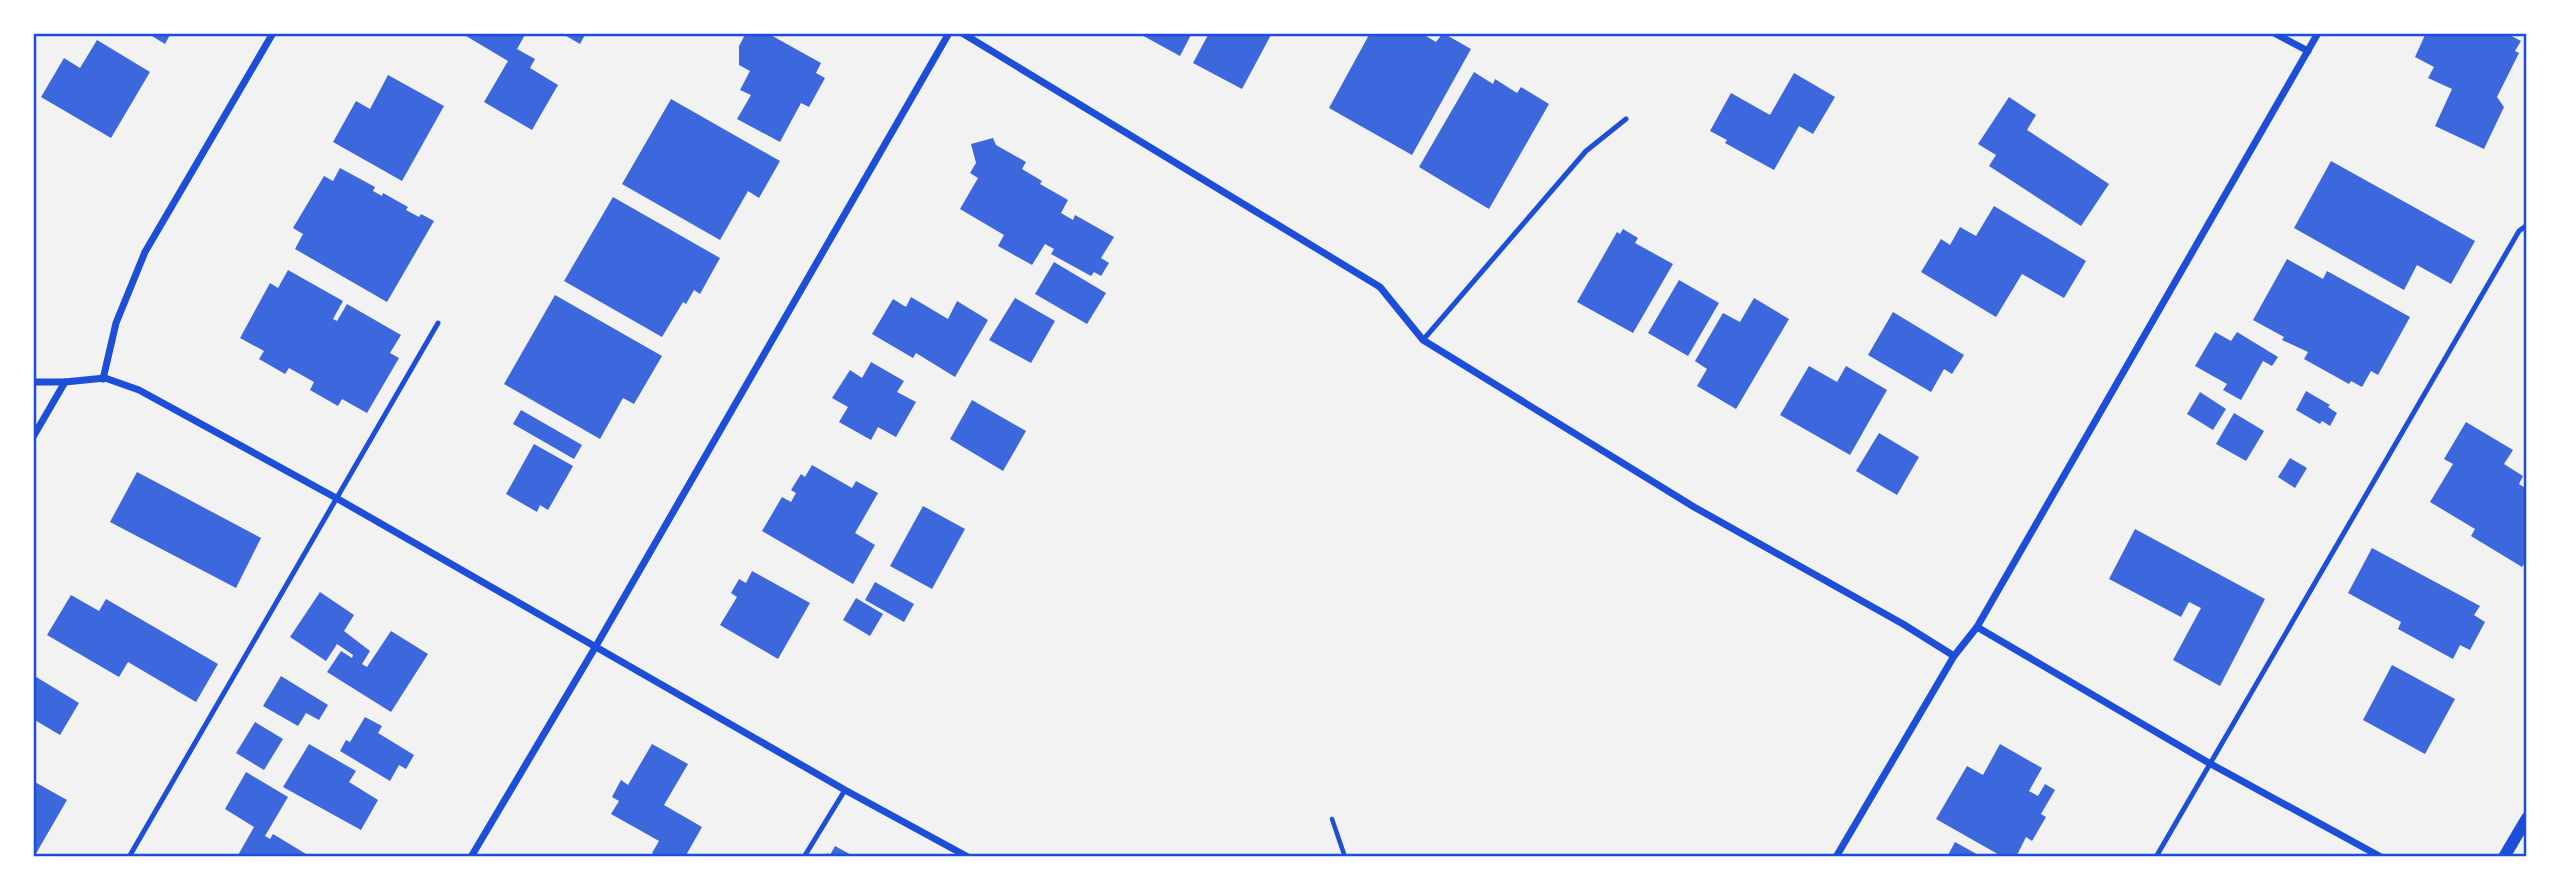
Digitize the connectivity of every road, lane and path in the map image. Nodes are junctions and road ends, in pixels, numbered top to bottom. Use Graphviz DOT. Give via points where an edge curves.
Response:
graph roads {
  1 [pos="273,33"];
  2 [pos="949,33"];
  3 [pos="962,33"];
  4 [pos="2274,33"];
  5 [pos="2318,33"];
  6 [pos="2308,51"];
  7 [pos="1626,120"];
  8 [pos="2527,225"];
  9 [pos="438,323"];
  10 [pos="1423,340"];
  11 [pos="103,379"];
  12 [pos="33,382"];
  13 [pos="65,382"];
  14 [pos="33,437"];
  15 [pos="338,499"];
  16 [pos="1977,627"];
  17 [pos="596,646"];
  18 [pos="1954,656"];
  19 [pos="2209,763"];
  20 [pos="845,790"];
  21 [pos="2527,818"];
  22 [pos="1332,819"];
  23 [pos="129,857"];
  24 [pos="471,857"];
  25 [pos="804,857"];
  26 [pos="968,857"];
  27 [pos="1345,857"];
  28 [pos="1836,857"];
  29 [pos="2156,857"];
  30 [pos="2381,857"];
  31 [pos="2504,857"];
  1 -- 11 [label="street" via="145,252 116,323"];
  2 -- 17 [label="street"];
  3 -- 10 [label="street" via="1380,287"];
  4 -- 6 [label="street"];
  5 -- 6 [label="street"];
  6 -- 16 [label="street"];
  7 -- 10 [label="lane" via="1586,151"];
  8 -- 19 [label="lane" via="2519,231"];
  9 -- 15 [label="lane"];
  10 -- 18 [label="street" via="1694,507"];
  11 -- 13 [label="street"];
  11 -- 15 [label="street" via="139,390"];
  12 -- 13 [label="street"];
  13 -- 14 [label="street"];
  15 -- 17 [label="street"];
  15 -- 23 [label="lane"];
  16 -- 18 [label="street"];
  16 -- 19 [label="street"];
  17 -- 20 [label="street"];
  17 -- 24 [label="street"];
  18 -- 28 [label="street"];
  19 -- 29 [label="lane"];
  19 -- 30 [label="street"];
  20 -- 25 [label="lane"];
  20 -- 26 [label="street"];
  21 -- 31 [label="street"];
  22 -- 27 [label="path"];
}
